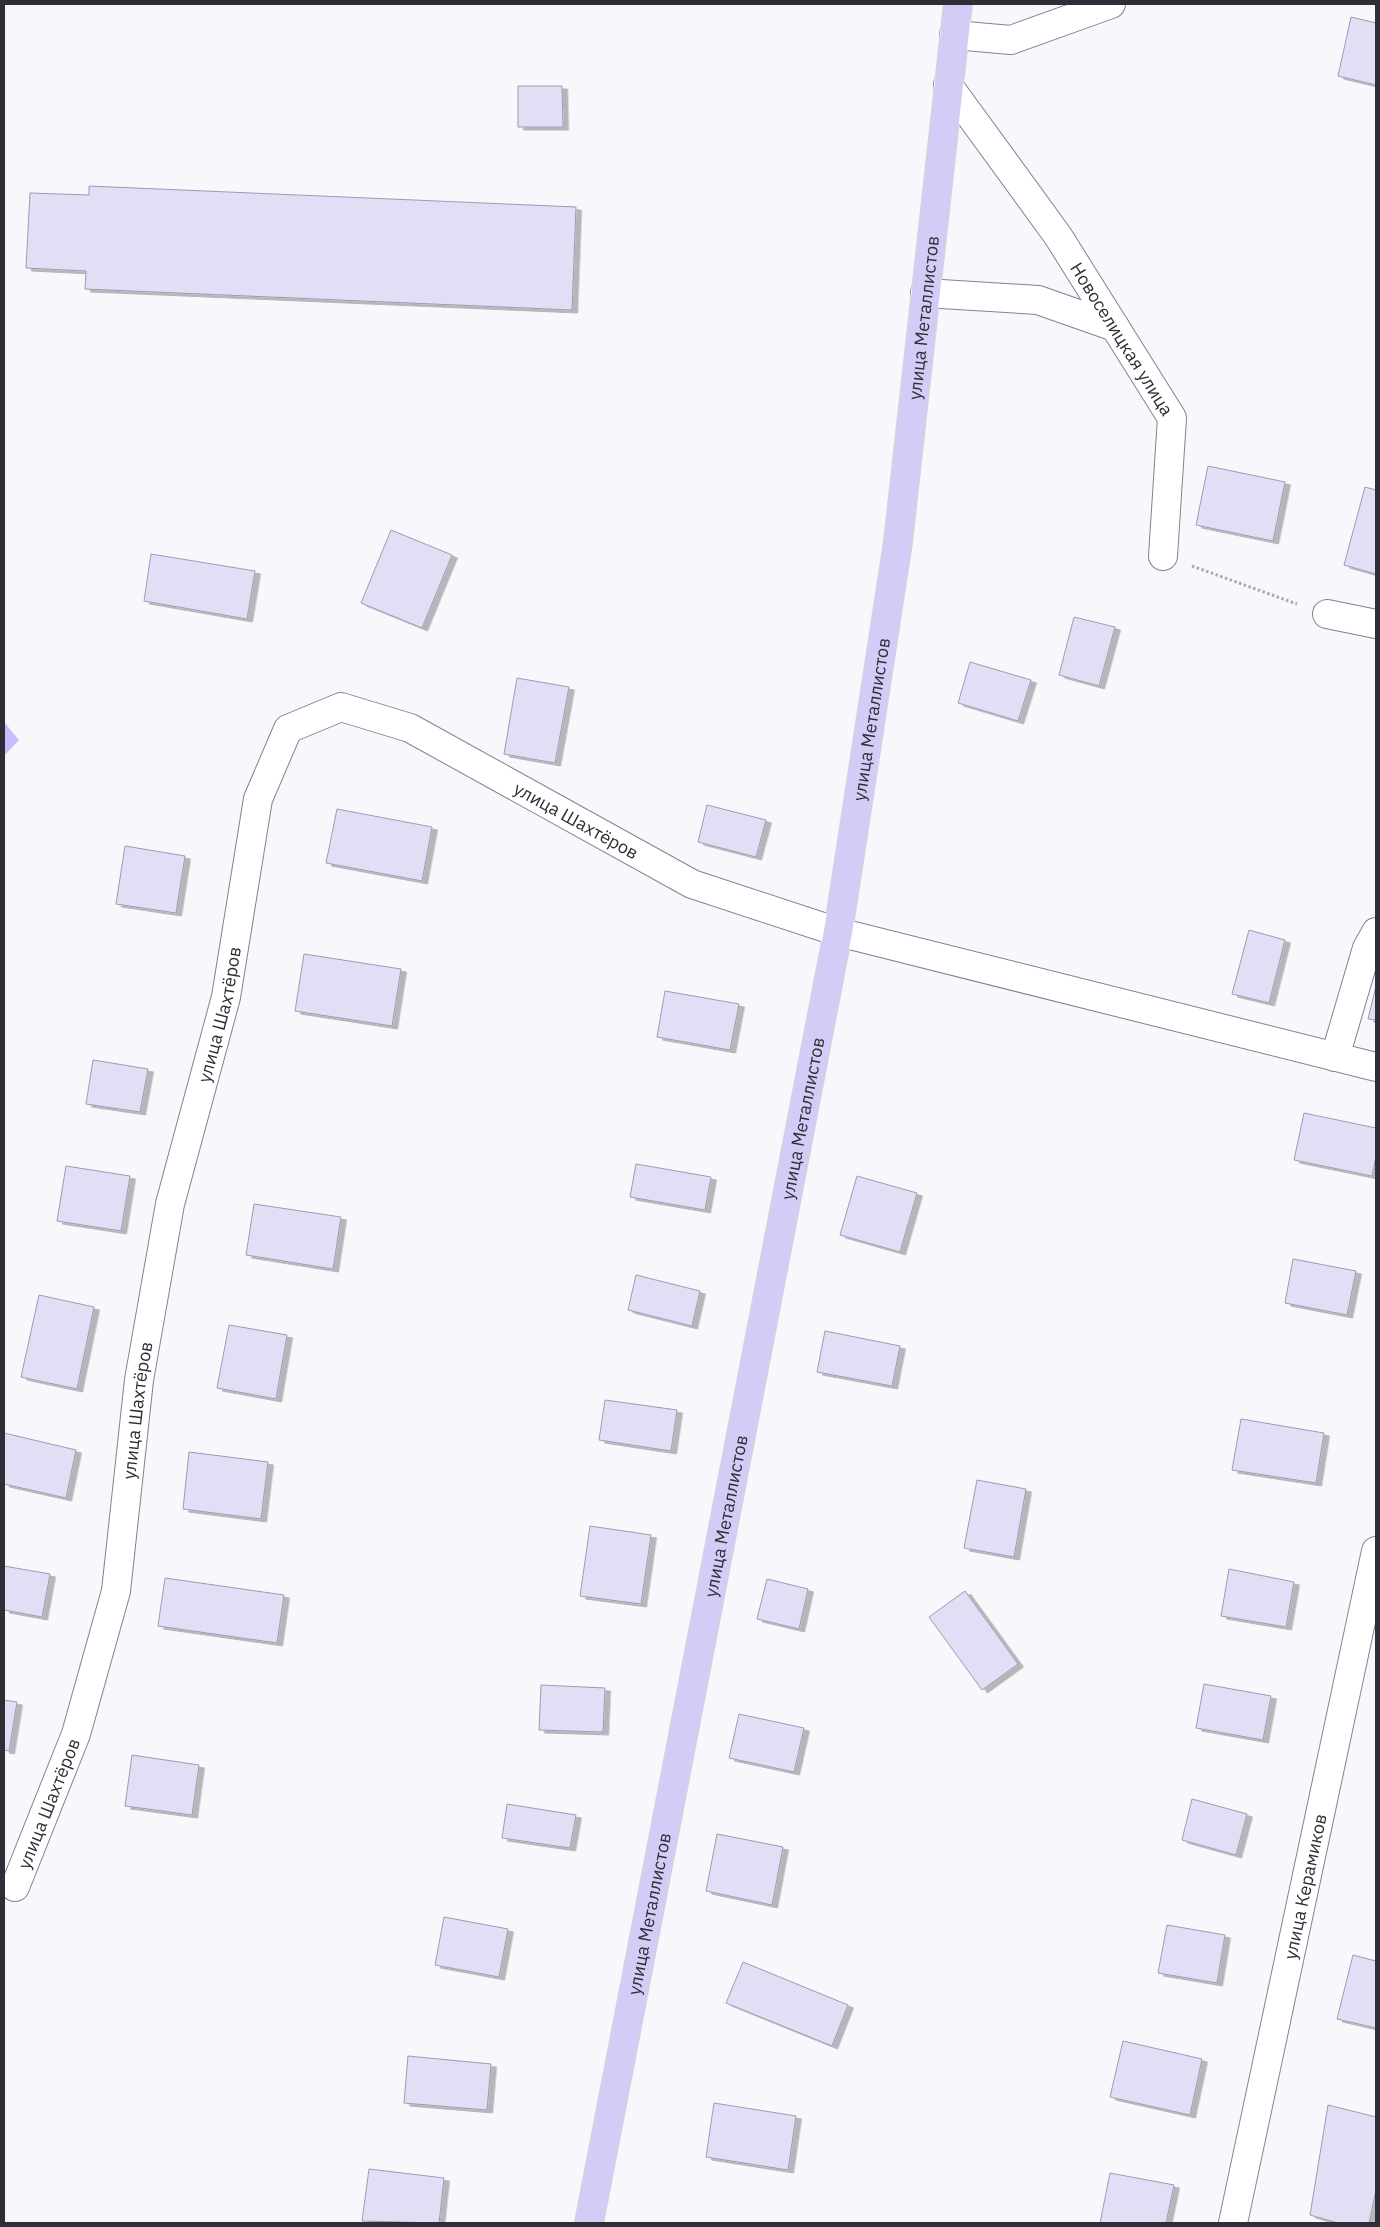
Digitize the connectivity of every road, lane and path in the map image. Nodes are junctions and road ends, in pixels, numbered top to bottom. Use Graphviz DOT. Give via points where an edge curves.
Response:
graph roads {
  1 [pos="958,4"];
  2 [pos="1111,4"];
  3 [pos="954,35"];
  4 [pos="948,85"];
  5 [pos="925,293"];
  6 [pos="1115,328"];
  7 [pos="1163,556"];
  8 [pos="1327,614"];
  9 [pos="1376,624"];
  10 [pos="838,932"];
  11 [pos="1376,932"];
  12 [pos="1335,1057"];
  13 [pos="1376,1068"];
  14 [pos="1376,1551"];
  15 [pos="15,1887"];
  16 [pos="589,2223"];
  17 [pos="1233,2223"];
  1 -- 3 [label="main road, улица Металлистов"];
  2 -- 3 [label="street" via="1011,40"];
  3 -- 4 [label="main road, улица Металлистов"];
  4 -- 5 [label="main road, улица Металлистов"];
  4 -- 6 [label="street, Новоселицкая улица" via="1058,236"];
  5 -- 6 [label="street" via="1038,300"];
  5 -- 10 [label="main road, улица Металлистов" via="898,542"];
  6 -- 7 [label="street, Новоселицкая улица" via="1172,418"];
  7 -- 8 [label="path"];
  8 -- 9 [label="street"];
  10 -- 12 [label="street, улица Шахтёров"];
  10 -- 15 [label="street, улица Шахтёров" via="692,884 410,728 341,707 288,729 258,799 226,997 170,1204 140,1380 116,1591 76,1734"];
  10 -- 16 [label="main road, улица Металлистов"];
  11 -- 12 [label="street" via="1366,948"];
  12 -- 13 [label="street, улица Шахтёров"];
  14 -- 17 [label="street, улица Керамиков"];
}
